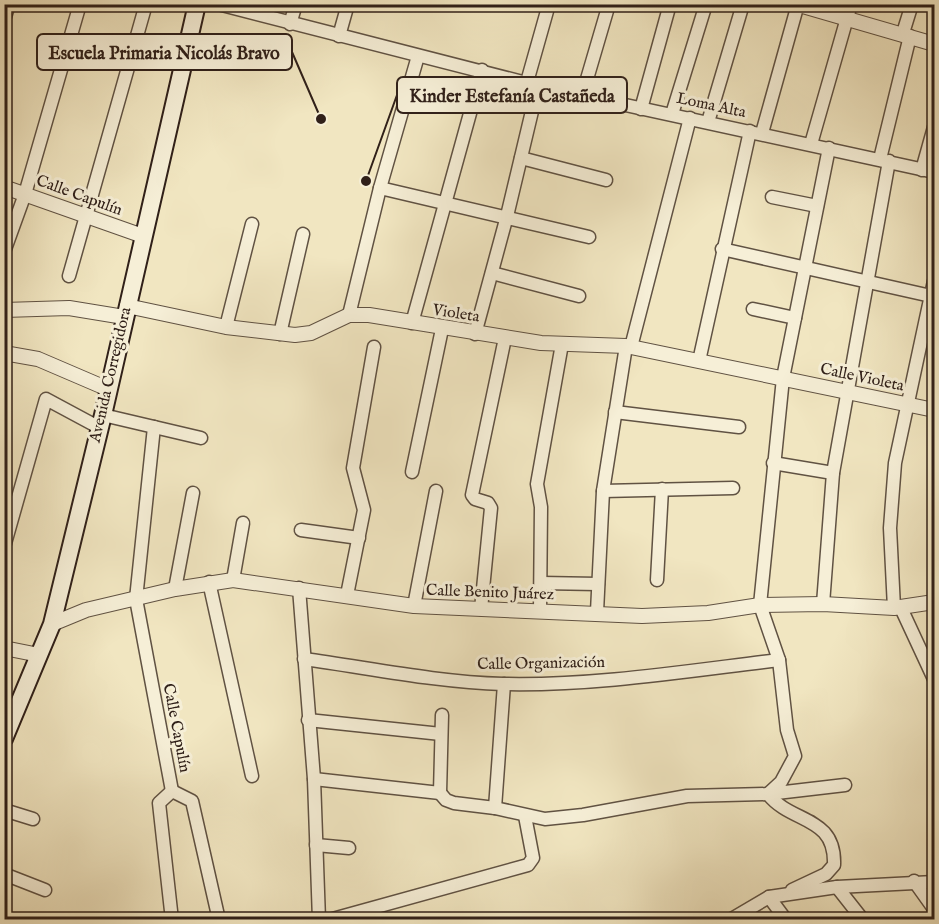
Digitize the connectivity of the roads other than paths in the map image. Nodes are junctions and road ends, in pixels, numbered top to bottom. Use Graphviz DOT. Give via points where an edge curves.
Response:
graph roads {
  1 [pos="9,4"];
  2 [pos="80,4"];
  3 [pos="146,4"];
  4 [pos="197,4"];
  5 [pos="218,4"];
  6 [pos="296,4"];
  7 [pos="348,4"];
  8 [pos="549,4"];
  9 [pos="609,4"];
  10 [pos="670,4"];
  11 [pos="706,4"];
  12 [pos="743,4"];
  13 [pos="912,4"];
  14 [pos="797,5"];
  15 [pos="849,11"];
  16 [pos="4,20"];
  17 [pos="290,24"];
  18 [pos="907,34"];
  19 [pos="339,36"];
  20 [pos="934,44"];
  21 [pos="418,56"];
  22 [pos="482,70"];
  23 [pos="533,84"];
  24 [pos="582,96"];
  25 [pos="641,109"];
  26 [pos="672,114"];
  27 [pos="690,118"];
  28 [pos="708,122"];
  29 [pos="934,127"];
  30 [pos="756,132"];
  31 [pos="811,144"];
  32 [pos="829,148"];
  33 [pos="521,158"];
  34 [pos="884,160"];
  35 [pos="928,171"];
  36 [pos="606,180"];
  37 [pos="4,187"];
  38 [pos="380,188"];
  39 [pos="25,194"];
  40 [pos="772,197"];
  41 [pos="444,203"];
  42 [pos="817,206"];
  43 [pos="507,216"];
  44 [pos="87,218"];
  45 [pos="252,224"];
  46 [pos="303,234"];
  47 [pos="143,236"];
  48 [pos="589,237"];
  49 [pos="722,249"];
  50 [pos="4,252"];
  51 [pos="805,268"];
  52 [pos="492,273"];
  53 [pos="69,276"];
  54 [pos="934,281"];
  55 [pos="866,282"];
  56 [pos="579,296"];
  57 [pos="931,296"];
  58 [pos="753,309"];
  59 [pos="4,310"];
  60 [pos="125,311"];
  61 [pos="349,315"];
  62 [pos="795,318"];
  63 [pos="412,323"];
  64 [pos="226,327"];
  65 [pos="442,329"];
  66 [pos="280,334"];
  67 [pos="475,334"];
  68 [pos="505,338"];
  69 [pos="562,344"];
  70 [pos="374,347"];
  71 [pos="628,347"];
  72 [pos="4,353"];
  73 [pos="699,361"];
  74 [pos="783,378"];
  75 [pos="108,390"];
  76 [pos="847,391"];
  77 [pos="908,404"];
  78 [pos="934,410"];
  79 [pos="615,412"];
  80 [pos="101,421"];
  81 [pos="154,427"];
  82 [pos="739,427"];
  83 [pos="201,438"];
  84 [pos="773,463"];
  85 [pos="412,472"];
  86 [pos="833,472"];
  87 [pos="733,488"];
  88 [pos="662,489"];
  89 [pos="436,491"];
  90 [pos="603,491"];
  91 [pos="193,493"];
  92 [pos="243,523"];
  93 [pos="301,530"];
  94 [pos="359,538"];
  95 [pos="4,547"];
  96 [pos="234,580"];
  97 [pos="657,580"];
  98 [pos="208,582"];
  99 [pos="541,583"];
  100 [pos="598,584"];
  101 [pos="299,588"];
  102 [pos="176,589"];
  103 [pos="346,596"];
  104 [pos="136,599"];
  105 [pos="934,602"];
  106 [pos="823,604"];
  107 [pos="760,605"];
  108 [pos="414,606"];
  109 [pos="898,608"];
  110 [pos="481,609"];
  111 [pos="540,611"];
  112 [pos="597,612"];
  113 [pos="52,624"];
  114 [pos="4,648"];
  115 [pos="39,655"];
  116 [pos="304,659"];
  117 [pos="779,660"];
  118 [pos="934,679"];
  119 [pos="504,684"];
  120 [pos="11,705"];
  121 [pos="442,715"];
  122 [pos="309,720"];
  123 [pos="441,734"];
  124 [pos="4,739"];
  125 [pos="252,776"];
  126 [pos="314,779"];
  127 [pos="845,785"];
  128 [pos="172,791"];
  129 [pos="440,793"];
  130 [pos="768,794"];
  131 [pos="495,808"];
  132 [pos="4,810"];
  133 [pos="525,816"];
  134 [pos="33,819"];
  135 [pos="316,845"];
  136 [pos="349,848"];
  137 [pos="4,874"];
  138 [pos="914,882"];
  139 [pos="934,882"];
  140 [pos="837,887"];
  141 [pos="45,890"];
  142 [pos="782,895"];
  143 [pos="768,897"];
  144 [pos="934,909"];
  145 [pos="172,920"];
  146 [pos="219,920"];
  147 [pos="319,920"];
  148 [pos="329,920"];
  149 [pos="730,920"];
  150 [pos="786,920"];
  151 [pos="862,920"];
  1 -- 16 [label="street"];
  2 -- 39 [label="street"];
  3 -- 44 [label="street"];
  4 -- 47 [label="main road, Avenida Corregidora"];
  5 -- 17 [label="street, Loma Alta"];
  6 -- 17 [label="street"];
  7 -- 19 [label="street"];
  8 -- 23 [label="street"];
  9 -- 24 [label="street"];
  10 -- 25 [label="street"];
  11 -- 26 [label="street"];
  12 -- 28 [label="street"];
  13 -- 18 [label="street"];
  14 -- 15 [label="street"];
  14 -- 30 [label="street"];
  15 -- 18 [label="street"];
  15 -- 31 [label="street"];
  17 -- 19 [label="street, Loma Alta"];
  18 -- 20 [label="street"];
  18 -- 34 [label="street"];
  19 -- 21 [label="street, Loma Alta"];
  21 -- 22 [label="street, Loma Alta"];
  21 -- 38 [label="street"];
  22 -- 23 [label="street, Loma Alta"];
  22 -- 41 [label="street"];
  23 -- 24 [label="street, Loma Alta"];
  23 -- 33 [label="street"];
  24 -- 25 [label="street, Loma Alta"];
  25 -- 26 [label="street, Loma Alta"];
  26 -- 27 [label="street, Loma Alta"];
  27 -- 28 [label="street, Loma Alta"];
  27 -- 71 [label="street"];
  28 -- 30 [label="street, Loma Alta"];
  29 -- 35 [label="street"];
  30 -- 31 [label="street, Loma Alta"];
  30 -- 49 [label="street"];
  31 -- 32 [label="street, Loma Alta"];
  32 -- 34 [label="street, Loma Alta"];
  32 -- 42 [label="street"];
  33 -- 36 [label="street"];
  33 -- 43 [label="street"];
  34 -- 35 [label="street, Loma Alta"];
  34 -- 55 [label="street"];
  37 -- 39 [label="street, Calle Capulín"];
  38 -- 41 [label="street"];
  38 -- 61 [label="street"];
  39 -- 44 [label="street, Calle Capulín"];
  39 -- 50 [label="street"];
  40 -- 42 [label="street"];
  41 -- 43 [label="street"];
  41 -- 63 [label="street"];
  42 -- 51 [label="street"];
  43 -- 48 [label="street"];
  43 -- 52 [label="street"];
  44 -- 47 [label="street, Calle Capulín"];
  44 -- 53 [label="street"];
  45 -- 64 [label="street"];
  46 -- 66 [label="street"];
  47 -- 60 [label="main road, Avenida Corregidora"];
  49 -- 51 [label="street"];
  49 -- 73 [label="street"];
  51 -- 55 [label="street"];
  51 -- 62 [label="street"];
  52 -- 56 [label="street"];
  52 -- 67 [label="street"];
  54 -- 57 [label="street"];
  55 -- 57 [label="street"];
  55 -- 76 [label="street"];
  57 -- 77 [label="street"];
  58 -- 62 [label="street"];
  59 -- 60 [label="street, Violeta"];
  60 -- 64 [label="street, Violeta"];
  60 -- 75 [label="main road, Avenida Corregidora"];
  61 -- 63 [label="street, Violeta"];
  61 -- 66 [label="street, Violeta" via="311,333"];
  62 -- 74 [label="street"];
  63 -- 65 [label="street, Violeta"];
  64 -- 66 [label="street, Violeta"];
  65 -- 67 [label="street, Violeta"];
  65 -- 85 [label="street"];
  67 -- 68 [label="street, Violeta"];
  68 -- 69 [label="street, Violeta"];
  68 -- 110 [label="street" via="472,495 490,504"];
  69 -- 71 [label="street, Violeta"];
  69 -- 99 [label="street" via="537,484 541,507"];
  70 -- 94 [label="street" via="353,468 365,505"];
  71 -- 73 [label="street, Violeta"];
  71 -- 79 [label="street"];
  72 -- 75 [label="street" via="38,359"];
  73 -- 74 [label="street, Violeta"];
  74 -- 76 [label="street, Calle Violeta"];
  74 -- 84 [label="street"];
  75 -- 80 [label="main road, Avenida Corregidora"];
  76 -- 77 [label="street, Calle Violeta"];
  76 -- 86 [label="street"];
  77 -- 78 [label="street, Calle Violeta"];
  77 -- 109 [label="street" via="895,463 891,518"];
  79 -- 82 [label="street"];
  79 -- 90 [label="street"];
  80 -- 81 [label="street"];
  80 -- 95 [label="street" via="46,399"];
  80 -- 113 [label="main road, Avenida Corregidora"];
  81 -- 83 [label="street"];
  81 -- 104 [label="street, Calle Capulín"];
  84 -- 86 [label="street"];
  84 -- 107 [label="street"];
  86 -- 106 [label="street"];
  87 -- 88 [label="street"];
  88 -- 90 [label="street"];
  88 -- 97 [label="street"];
  89 -- 108 [label="street"];
  90 -- 100 [label="street"];
  91 -- 102 [label="street"];
  92 -- 96 [label="street"];
  93 -- 94 [label="street"];
  94 -- 103 [label="street"];
  96 -- 98 [label="street, Calle Benito Juárez"];
  96 -- 101 [label="street, Calle Benito Juárez"];
  98 -- 102 [label="street, Calle Benito Juárez"];
  98 -- 125 [label="street"];
  99 -- 100 [label="street"];
  99 -- 111 [label="street"];
  100 -- 112 [label="street"];
  101 -- 103 [label="street, Calle Benito Juárez"];
  101 -- 116 [label="street"];
  102 -- 104 [label="street, Calle Benito Juárez"];
  103 -- 108 [label="street, Calle Benito Juárez"];
  104 -- 113 [label="street, Calle Benito Juárez" via="86,610"];
  104 -- 128 [label="street, Calle Capulín"];
  105 -- 109 [label="street, Calle Benito Juárez"];
  106 -- 107 [label="street, Calle Benito Juárez"];
  106 -- 109 [label="street, Calle Benito Juárez"];
  107 -- 112 [label="street, Calle Benito Juárez" via="708,613 642,616"];
  107 -- 117 [label="street"];
  108 -- 110 [label="street, Calle Benito Juárez"];
  109 -- 118 [label="street"];
  110 -- 111 [label="street, Calle Benito Juárez"];
  111 -- 112 [label="street, Calle Benito Juárez"];
  113 -- 115 [label="main road, Avenida Corregidora"];
  114 -- 115 [label="street"];
  115 -- 120 [label="main road, Avenida Corregidora"];
  116 -- 119 [label="street, Calle Organización"];
  116 -- 122 [label="street"];
  117 -- 119 [label="street, Calle Organización" via="579,683"];
  117 -- 130 [label="street" via="787,730 795,756 781,782"];
  119 -- 131 [label="street"];
  120 -- 124 [label="main road, Avenida Corregidora"];
  121 -- 123 [label="street"];
  122 -- 123 [label="street"];
  122 -- 126 [label="street"];
  123 -- 129 [label="street"];
  126 -- 129 [label="street"];
  126 -- 135 [label="street"];
  127 -- 130 [label="street"];
  128 -- 145 [label="street" via="159,803"];
  128 -- 146 [label="street, Calle Capulín" via="192,801"];
  129 -- 131 [label="street" via="454,803"];
  130 -- 133 [label="street" via="687,795 583,815 545,819"];
  130 -- 142 [label="street" via="776,804 824,832 835,852 834,865 826,874"];
  131 -- 133 [label="street"];
  132 -- 134 [label="street"];
  133 -- 148 [label="street" via="531,864"];
  135 -- 136 [label="street"];
  135 -- 147 [label="street"];
  137 -- 141 [label="street"];
  138 -- 139 [label="street"];
  138 -- 140 [label="street"];
  138 -- 144 [label="street"];
  140 -- 142 [label="street"];
  140 -- 151 [label="street"];
  142 -- 143 [label="street"];
  143 -- 149 [label="street"];
  143 -- 150 [label="street"];
}
